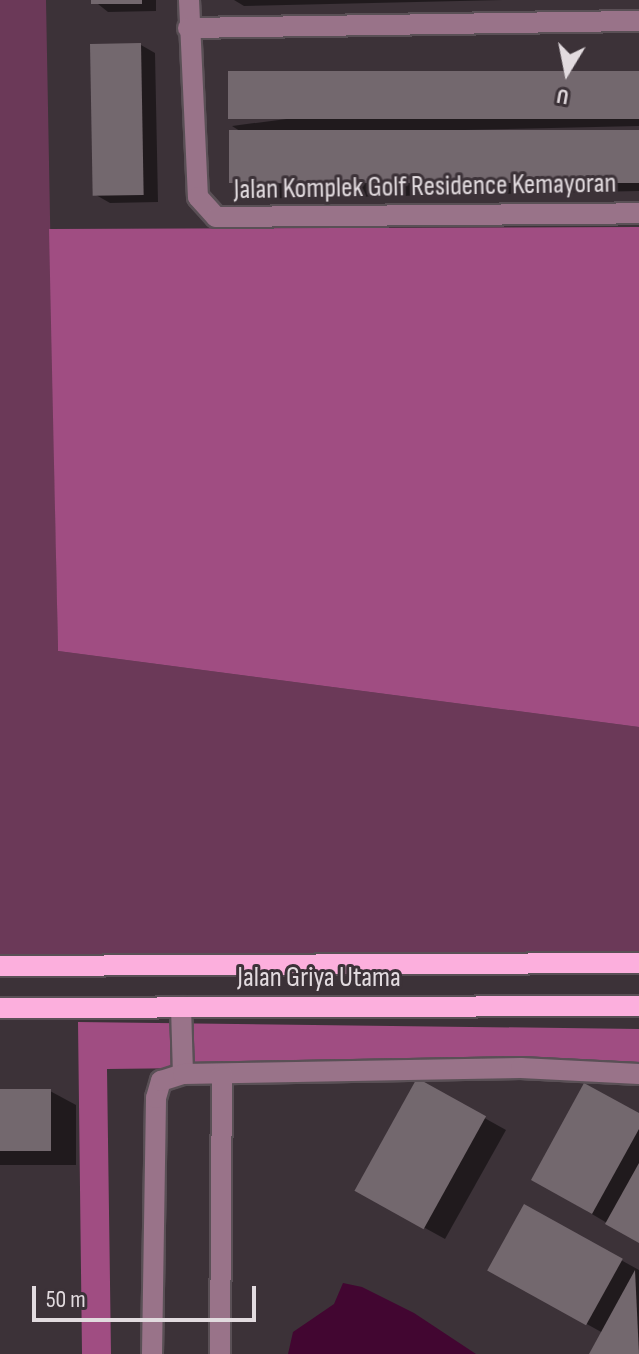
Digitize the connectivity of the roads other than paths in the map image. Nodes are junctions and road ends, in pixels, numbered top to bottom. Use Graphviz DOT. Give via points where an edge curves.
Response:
graph roads {
  1 [pos="189,0"];
  2 [pos="639,21"];
  3 [pos="188,28"];
  4 [pos="639,213"];
  5 [pos="639,963"];
  6 [pos="0,966"];
  7 [pos="639,1006"];
  8 [pos="181,1007"];
  9 [pos="0,1008"];
  10 [pos="183,1074"];
  11 [pos="222,1074"];
  12 [pos="639,1074"];
  13 [pos="152,1354"];
  14 [pos="220,1354"];
  1 -- 3 [label="street, Jalan Komplek Golf Residence Kemayoran"];
  2 -- 3 [label="street"];
  3 -- 4 [label="street, Jalan Komplek Golf Residence Kemayoran" via="198,197 216,217"];
  5 -- 6 [label="main road, Jalan Griya Utama"];
  7 -- 8 [label="main road, Jalan Griya Utama"];
  8 -- 9 [label="main road, Jalan Griya Utama"];
  8 -- 10 [label="street"];
  10 -- 11 [label="street"];
  10 -- 13 [label="street" via="167,1077 157,1087"];
  11 -- 12 [label="street" via="521,1068"];
  11 -- 14 [label="street"];
}
